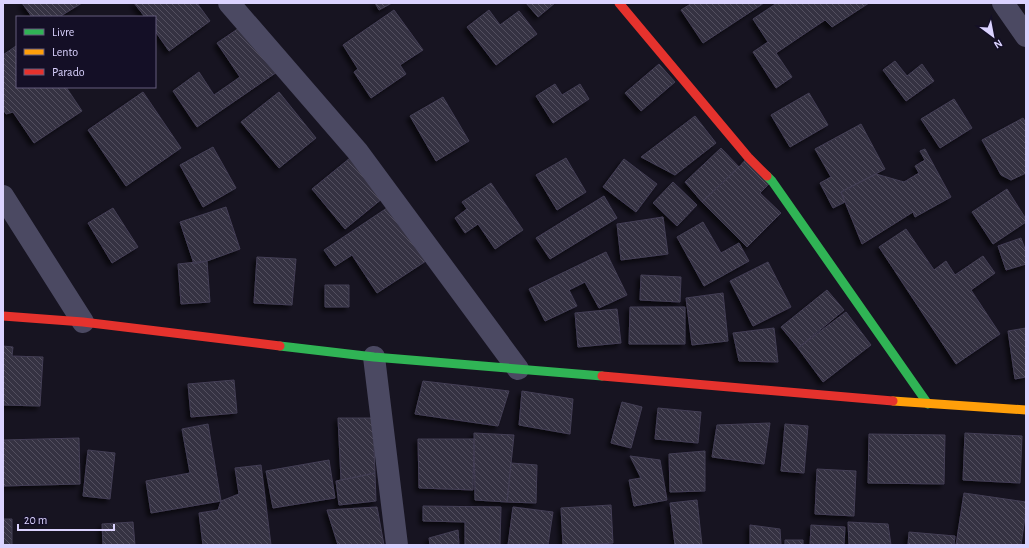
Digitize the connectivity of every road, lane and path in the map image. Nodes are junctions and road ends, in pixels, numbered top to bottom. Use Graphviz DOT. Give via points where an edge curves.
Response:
graph roads {
  1 [pos="229,3"];
  2 [pos="619,3"];
  3 [pos="1003,3"];
  4 [pos="1026,36"];
  5 [pos="3,196"];
  6 [pos="3,316"];
  7 [pos="83,322"];
  8 [pos="374,357"];
  9 [pos="518,369"];
  10 [pos="928,404"];
  11 [pos="1026,410"];
  12 [pos="397,545"];
  1 -- 9 [label="street" via="358,152"];
  2 -- 10 [label="street" via="748,157 772,180"];
  3 -- 4 [label="street"];
  5 -- 7 [label="street"];
  6 -- 7 [label="street"];
  7 -- 8 [label="street"];
  8 -- 9 [label="street"];
  8 -- 12 [label="street"];
  9 -- 10 [label="street"];
  10 -- 11 [label="street"];
}
